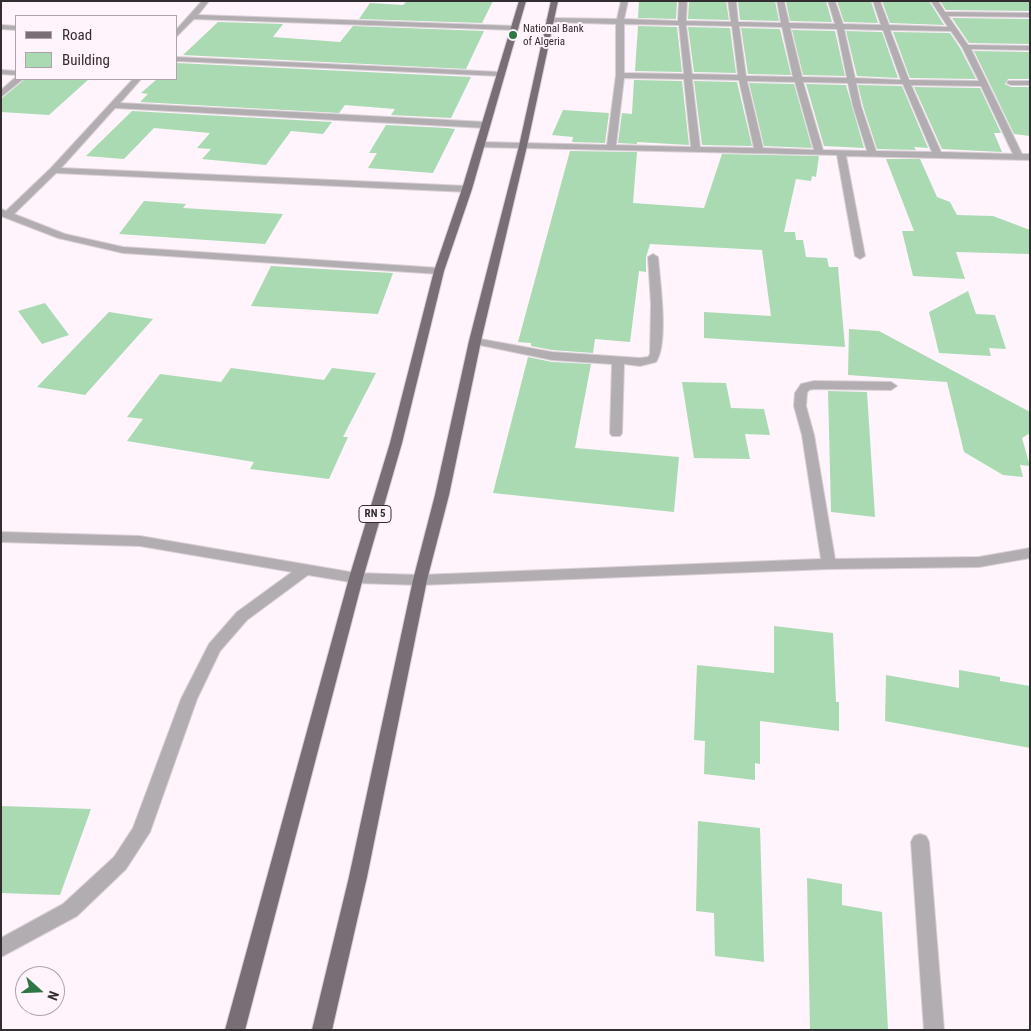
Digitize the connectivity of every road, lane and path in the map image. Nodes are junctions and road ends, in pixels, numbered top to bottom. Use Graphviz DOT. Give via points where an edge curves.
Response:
graph roads {
  1 [pos="206,1"];
  2 [pos="523,1"];
  3 [pos="555,1"];
  4 [pos="624,1"];
  5 [pos="683,1"];
  6 [pos="732,1"];
  7 [pos="780,1"];
  8 [pos="831,1"];
  9 [pos="876,1"];
  10 [pos="934,1"];
  11 [pos="944,14"];
  12 [pos="1030,15"];
  13 [pos="192,17"];
  14 [pos="550,20"];
  15 [pos="620,21"];
  16 [pos="682,22"];
  17 [pos="736,23"];
  18 [pos="787,25"];
  19 [pos="1,27"];
  20 [pos="840,27"];
  21 [pos="15,28"];
  22 [pos="515,28"];
  23 [pos="887,28"];
  24 [pos="953,29"];
  25 [pos="178,33"];
  26 [pos="966,46"];
  27 [pos="1030,48"];
  28 [pos="178,59"];
  29 [pos="1,72"];
  30 [pos="15,73"];
  31 [pos="500,74"];
  32 [pos="620,74"];
  33 [pos="689,75"];
  34 [pos="742,77"];
  35 [pos="798,79"];
  36 [pos="18,80"];
  37 [pos="136,80"];
  38 [pos="850,80"];
  39 [pos="904,80"];
  40 [pos="1011,83"];
  41 [pos="1030,83"];
  42 [pos="983,84"];
  43 [pos="1,94"];
  44 [pos="112,105"];
  45 [pos="485,125"];
  46 [pos="481,145"];
  47 [pos="522,146"];
  48 [pos="610,148"];
  49 [pos="696,149"];
  50 [pos="759,151"];
  51 [pos="819,152"];
  52 [pos="840,153"];
  53 [pos="873,155"];
  54 [pos="938,156"];
  55 [pos="1019,156"];
  56 [pos="1030,157"];
  57 [pos="54,170"];
  58 [pos="467,189"];
  59 [pos="4,213"];
  60 [pos="860,256"];
  61 [pos="653,257"];
  62 [pos="439,271"];
  63 [pos="475,341"];
  64 [pos="618,360"];
  65 [pos="891,386"];
  66 [pos="616,433"];
  67 [pos="1,536"];
  68 [pos="1030,553"];
  69 [pos="829,564"];
  70 [pos="306,569"];
  71 [pos="356,578"];
  72 [pos="420,580"];
  73 [pos="920,842"];
  74 [pos="1,948"];
  75 [pos="235,1030"];
  76 [pos="322,1030"];
  77 [pos="934,1030"];
  1 -- 13 [label="street"];
  2 -- 22 [label="main road, RN 5"];
  3 -- 14 [label="main road"];
  4 -- 15 [label="street"];
  5 -- 16 [label="street"];
  6 -- 17 [label="street"];
  7 -- 18 [label="street"];
  8 -- 20 [label="street"];
  9 -- 23 [label="street"];
  10 -- 11 [label="street"];
  11 -- 12 [label="street"];
  11 -- 24 [label="street"];
  13 -- 22 [label="street"];
  13 -- 25 [label="street"];
  14 -- 15 [label="street"];
  14 -- 47 [label="main road"];
  15 -- 16 [label="street"];
  15 -- 32 [label="street"];
  16 -- 17 [label="street"];
  16 -- 33 [label="street"];
  17 -- 18 [label="street"];
  17 -- 34 [label="street"];
  18 -- 20 [label="street"];
  18 -- 35 [label="street"];
  19 -- 21 [label="street"];
  20 -- 23 [label="street"];
  20 -- 38 [label="street"];
  22 -- 31 [label="main road, RN 5"];
  23 -- 24 [label="street"];
  23 -- 39 [label="street"];
  24 -- 26 [label="street"];
  26 -- 27 [label="street"];
  26 -- 42 [label="street"];
  28 -- 31 [label="street"];
  29 -- 30 [label="street"];
  31 -- 45 [label="main road, RN 5"];
  32 -- 33 [label="street"];
  32 -- 48 [label="street"];
  33 -- 34 [label="street"];
  33 -- 49 [label="street"];
  34 -- 35 [label="street"];
  34 -- 50 [label="street"];
  35 -- 38 [label="street"];
  35 -- 51 [label="street"];
  36 -- 43 [label="street"];
  37 -- 44 [label="street"];
  38 -- 39 [label="street"];
  38 -- 53 [label="street"];
  39 -- 42 [label="street"];
  39 -- 54 [label="street"];
  40 -- 41 [label="street"];
  42 -- 55 [label="street"];
  44 -- 45 [label="street"];
  44 -- 57 [label="street"];
  45 -- 46 [label="main road, RN 5"];
  46 -- 47 [label="street"];
  46 -- 58 [label="main road, RN 5"];
  47 -- 48 [label="street"];
  47 -- 63 [label="main road"];
  48 -- 49 [label="street"];
  49 -- 50 [label="street"];
  50 -- 51 [label="street"];
  51 -- 52 [label="street"];
  52 -- 53 [label="street"];
  52 -- 60 [label="street"];
  53 -- 54 [label="street"];
  54 -- 55 [label="street"];
  55 -- 56 [label="street"];
  57 -- 58 [label="street"];
  57 -- 59 [label="street"];
  58 -- 62 [label="main road, RN 5"];
  59 -- 62 [label="street" via="62,236 123,250"];
  61 -- 64 [label="street" via="657,304 656,358 648,362"];
  62 -- 71 [label="main road, RN 5" via="396,443"];
  63 -- 64 [label="street" via="552,356"];
  63 -- 72 [label="main road"];
  64 -- 66 [label="street"];
  65 -- 69 [label="street" via="814,385 805,387 801,392 800,406 808,435"];
  67 -- 70 [label="street" via="140,541"];
  68 -- 69 [label="street" via="980,562"];
  69 -- 72 [label="street"];
  70 -- 71 [label="street"];
  70 -- 74 [label="street" via="242,616 214,648 189,699 141,832 120,863 70,910"];
  71 -- 72 [label="street"];
  71 -- 75 [label="main road, RN 5"];
  72 -- 76 [label="main road" via="358,877"];
  73 -- 77 [label="street"];
}
